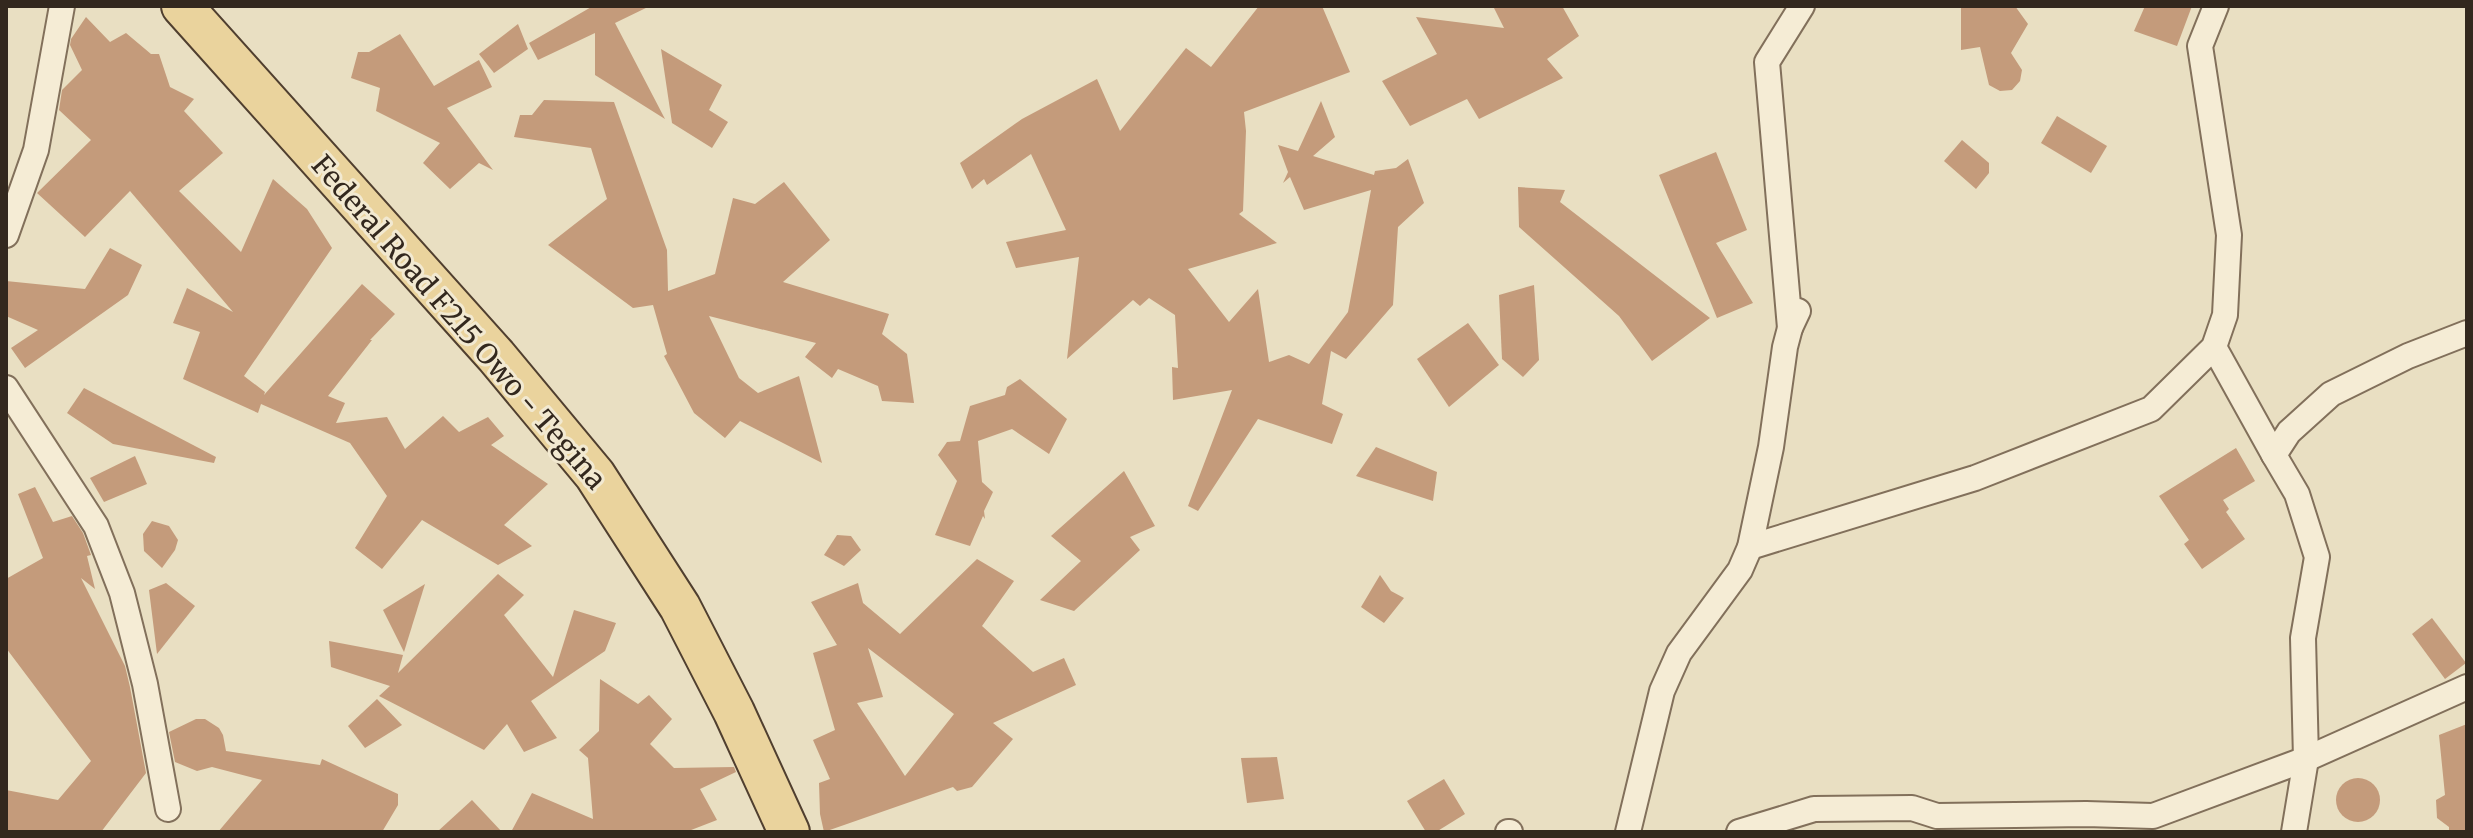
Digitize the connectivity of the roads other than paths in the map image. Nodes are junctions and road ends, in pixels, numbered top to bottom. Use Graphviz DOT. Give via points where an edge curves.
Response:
graph roads {
  1 [pos="62,6"];
  2 [pos="182,6"];
  3 [pos="1802,6"];
  4 [pos="2216,6"];
  5 [pos="6,235"];
  6 [pos="2467,333"];
  7 [pos="2214,347"];
  8 [pos="6,388"];
  9 [pos="2274,455"];
  10 [pos="1750,547"];
  11 [pos="2467,687"];
  12 [pos="2306,759"];
  13 [pos="168,809"];
  14 [pos="789,832"];
  15 [pos="1628,832"];
  16 [pos="1739,832"];
  17 [pos="2294,832"];
  1 -- 5 [label="street" via="36,150"];
  2 -- 14 [label="main road, Federal Road F215 Owo - Tegina" via="496,356 595,475 680,607"];
  3 -- 10 [label="street" via="1767,62 1794,320"];
  4 -- 7 [label="street" via="2200,46 2229,235 2225,315"];
  6 -- 9 [label="street" via="2331,394 2289,432"];
  7 -- 9 [label="street"];
  7 -- 10 [label="street" via="2151,409 1975,478"];
  8 -- 13 [label="street" via="96,526 122,593"];
  9 -- 12 [label="street" via="2297,494 2317,557 2303,638"];
  10 -- 15 [label="street" via="1740,570 1679,653 1662,691"];
  11 -- 12 [label="street"];
  12 -- 16 [label="street" via="2153,816 1937,816 1912,808 1814,809"];
  12 -- 17 [label="street"];
}
